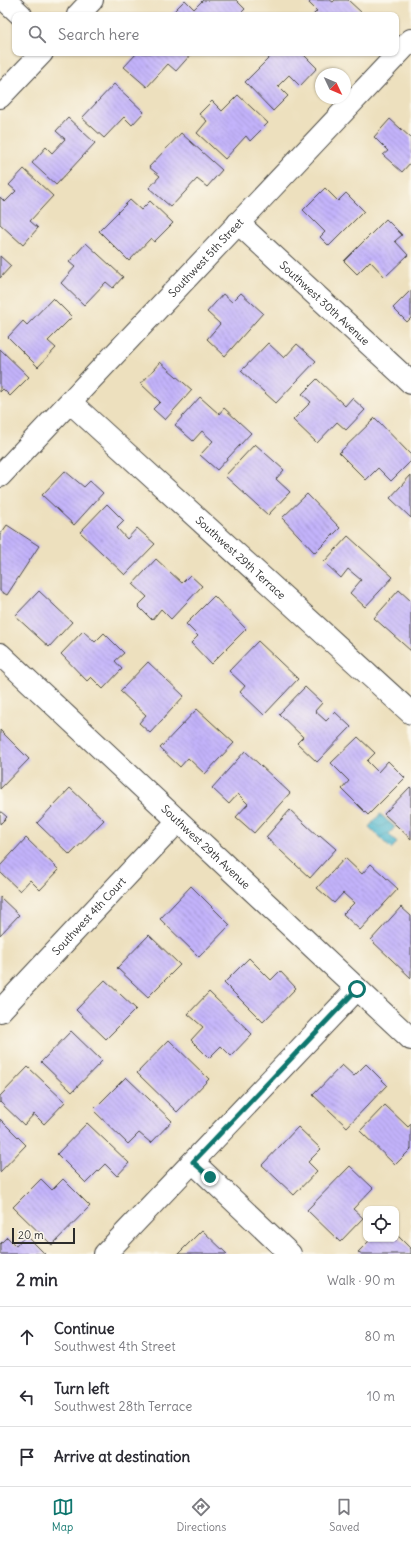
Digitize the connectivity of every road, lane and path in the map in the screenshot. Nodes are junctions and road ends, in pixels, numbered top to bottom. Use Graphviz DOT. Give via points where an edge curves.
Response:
graph roads {
  1 [pos="5,0"];
  2 [pos="92,0"];
  3 [pos="18,12"];
  4 [pos="81,12"];
  5 [pos="409,46"];
  6 [pos="39,56"];
  7 [pos="0,96"];
  8 [pos="238,223"];
  9 [pos="411,383"];
  10 [pos="70,402"];
  11 [pos="0,476"];
  12 [pos="0,654"];
  13 [pos="411,713"];
  14 [pos="178,821"];
  15 [pos="357,989"];
  16 [pos="0,1011"];
  17 [pos="411,1038"];
  18 [pos="193,1162"];
  19 [pos="105,1254"];
  20 [pos="290,1254"];
  1 -- 3 [label="street"];
  2 -- 4 [label="street"];
  5 -- 8 [label="street, Southwest 5th Street"];
  6 -- 7 [label="street"];
  8 -- 9 [label="street, Southwest 30th Avenue"];
  8 -- 10 [label="street, Southwest 5th Street"];
  10 -- 11 [label="street, Southwest 5th Street"];
  10 -- 13 [label="street, Southwest 29th Terrace"];
  12 -- 14 [label="street, Southwest 29th Avenue"];
  14 -- 15 [label="street, Southwest 29th Avenue"];
  14 -- 16 [label="street, Southwest 4th Court"];
  15 -- 17 [label="street, Southwest 29th Avenue"];
  15 -- 18 [label="street"];
  18 -- 19 [label="street"];
  18 -- 20 [label="street"];
}
